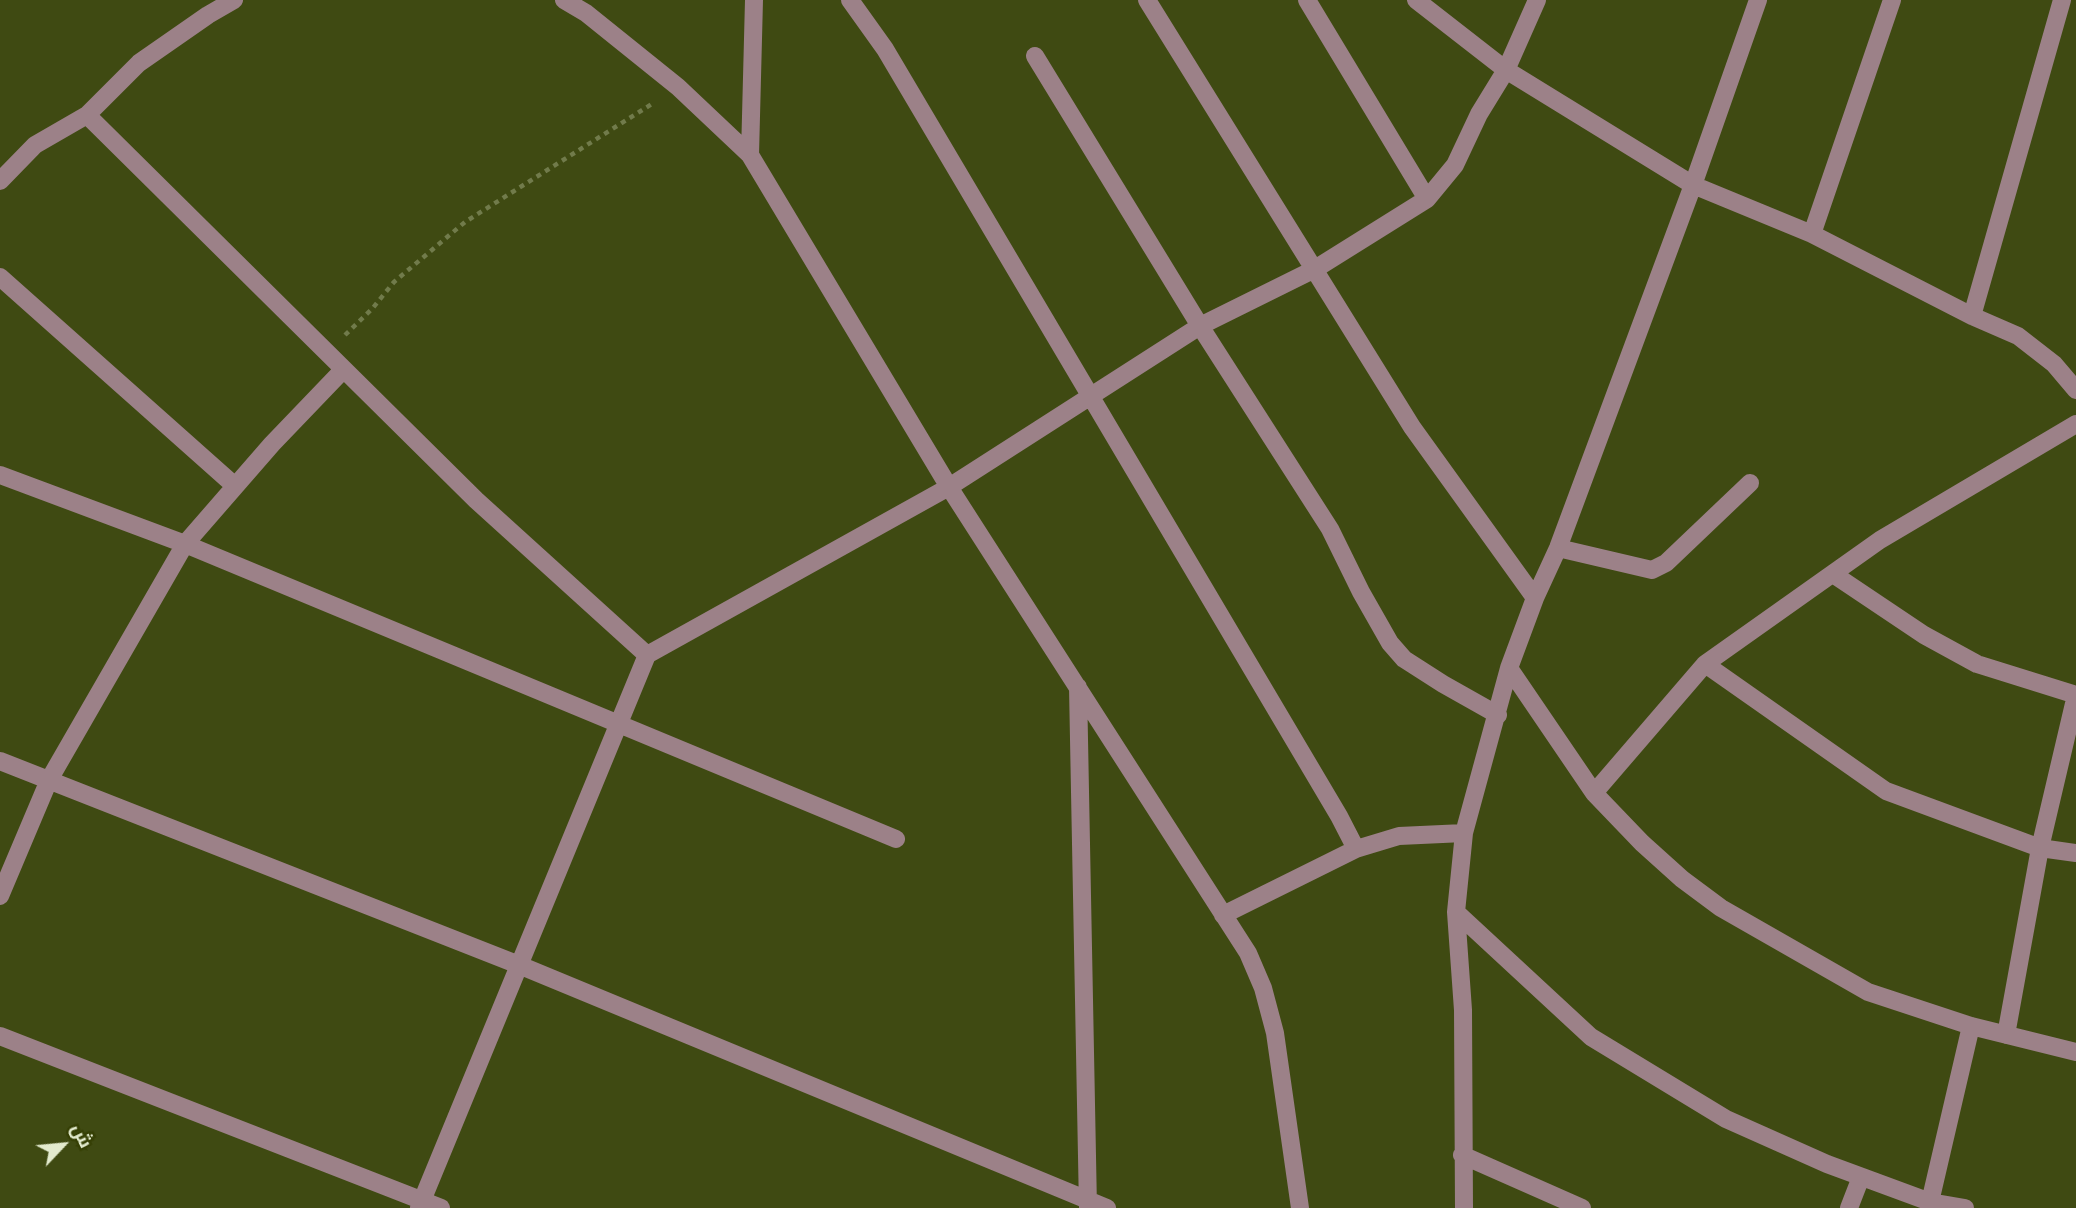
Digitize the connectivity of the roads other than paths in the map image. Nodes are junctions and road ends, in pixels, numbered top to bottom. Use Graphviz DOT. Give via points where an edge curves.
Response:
graph roads {
  1 [pos="234,0"];
  2 [pos="564,0"];
  3 [pos="754,0"];
  4 [pos="850,0"];
  5 [pos="1147,0"];
  6 [pos="1416,0"];
  7 [pos="1537,0"];
  8 [pos="1758,0"];
  9 [pos="1892,0"];
  10 [pos="2062,0"];
  11 [pos="1309,1"];
  12 [pos="1035,56"];
  13 [pos="1506,70"];
  14 [pos="87,115"];
  15 [pos="750,155"];
  16 [pos="0,181"];
  17 [pos="1693,185"];
  18 [pos="1427,199"];
  19 [pos="1812,234"];
  20 [pos="1315,269"];
  21 [pos="0,277"];
  22 [pos="1972,316"];
  23 [pos="1200,326"];
  24 [pos="343,370"];
  25 [pos="2076,390"];
  26 [pos="1091,396"];
  27 [pos="2076,424"];
  28 [pos="0,475"];
  29 [pos="1750,484"];
  30 [pos="236,486"];
  31 [pos="948,487"];
  32 [pos="185,544"];
  33 [pos="1558,548"];
  34 [pos="1833,574"];
  35 [pos="1535,598"];
  36 [pos="647,654"];
  37 [pos="1705,664"];
  38 [pos="1509,668"];
  39 [pos="1078,685"];
  40 [pos="2076,695"];
  41 [pos="1498,715"];
  42 [pos="618,724"];
  43 [pos="0,761"];
  44 [pos="49,780"];
  45 [pos="1594,793"];
  46 [pos="1464,833"];
  47 [pos="896,839"];
  48 [pos="2040,848"];
  49 [pos="1356,849"];
  50 [pos="2076,853"];
  51 [pos="0,896"];
  52 [pos="1456,912"];
  53 [pos="1223,915"];
  54 [pos="519,965"];
  55 [pos="1971,1026"];
  56 [pos="2006,1035"];
  57 [pos="0,1036"];
  58 [pos="2076,1052"];
  59 [pos="1462,1156"];
  60 [pos="1861,1177"];
  61 [pos="1930,1202"];
  62 [pos="420,1204"];
  63 [pos="1088,1204"];
  64 [pos="441,1208"];
  65 [pos="1107,1208"];
  66 [pos="1300,1208"];
  67 [pos="1464,1208"];
  68 [pos="1582,1208"];
  69 [pos="1849,1208"];
  70 [pos="1965,1208"];
  1 -- 14 [label="street" via="139,63"];
  2 -- 15 [label="street" via="678,87"];
  3 -- 15 [label="street"];
  4 -- 26 [label="street" via="885,49"];
  5 -- 20 [label="street"];
  6 -- 13 [label="street"];
  7 -- 13 [label="street"];
  8 -- 17 [label="street"];
  9 -- 19 [label="street"];
  10 -- 22 [label="street"];
  11 -- 18 [label="street"];
  12 -- 23 [label="street"];
  13 -- 17 [label="street"];
  13 -- 18 [label="street" via="1455,165"];
  14 -- 16 [label="street" via="35,145"];
  14 -- 24 [label="street"];
  15 -- 31 [label="street"];
  17 -- 19 [label="street"];
  17 -- 33 [label="street"];
  18 -- 20 [label="street"];
  19 -- 22 [label="street"];
  20 -- 23 [label="street"];
  20 -- 35 [label="street" via="1412,427"];
  21 -- 30 [label="street"];
  22 -- 25 [label="street" via="2018,336 2054,364"];
  23 -- 26 [label="street"];
  23 -- 41 [label="street" via="1330,529 1390,643 1404,659"];
  24 -- 30 [label="street"];
  24 -- 36 [label="street" via="476,500"];
  26 -- 31 [label="street"];
  26 -- 49 [label="street"];
  27 -- 34 [label="street" via="1880,540"];
  28 -- 32 [label="street"];
  29 -- 33 [label="street" via="1666,563 1652,570"];
  30 -- 32 [label="street"];
  31 -- 36 [label="street"];
  31 -- 39 [label="street"];
  32 -- 42 [label="street"];
  32 -- 44 [label="street"];
  33 -- 35 [label="street"];
  34 -- 37 [label="street"];
  34 -- 40 [label="street" via="1977,664"];
  35 -- 38 [label="street"];
  36 -- 42 [label="street"];
  37 -- 45 [label="street"];
  37 -- 48 [label="street" via="1886,791"];
  38 -- 41 [label="street"];
  38 -- 45 [label="street"];
  39 -- 53 [label="street"];
  39 -- 63 [label="street"];
  40 -- 48 [label="street"];
  41 -- 46 [label="street"];
  42 -- 47 [label="street"];
  42 -- 54 [label="street"];
  43 -- 44 [label="street"];
  44 -- 51 [label="street"];
  44 -- 54 [label="street"];
  45 -- 55 [label="street" via="1642,844 1721,908 1868,992"];
  46 -- 49 [label="street" via="1399,836"];
  46 -- 52 [label="street"];
  48 -- 50 [label="street"];
  48 -- 56 [label="street"];
  49 -- 53 [label="street"];
  52 -- 59 [label="street" via="1462,1010"];
  52 -- 60 [label="street" via="1591,1037 1726,1119"];
  53 -- 66 [label="street" via="1248,953 1275,1033"];
  54 -- 62 [label="street"];
  54 -- 63 [label="street"];
  55 -- 56 [label="street"];
  55 -- 61 [label="street"];
  56 -- 58 [label="street"];
  57 -- 62 [label="street"];
  59 -- 67 [label="street"];
  59 -- 68 [label="street"];
  60 -- 61 [label="street"];
  60 -- 69 [label="street"];
  61 -- 70 [label="street"];
  62 -- 64 [label="street"];
  63 -- 65 [label="street"];
}
